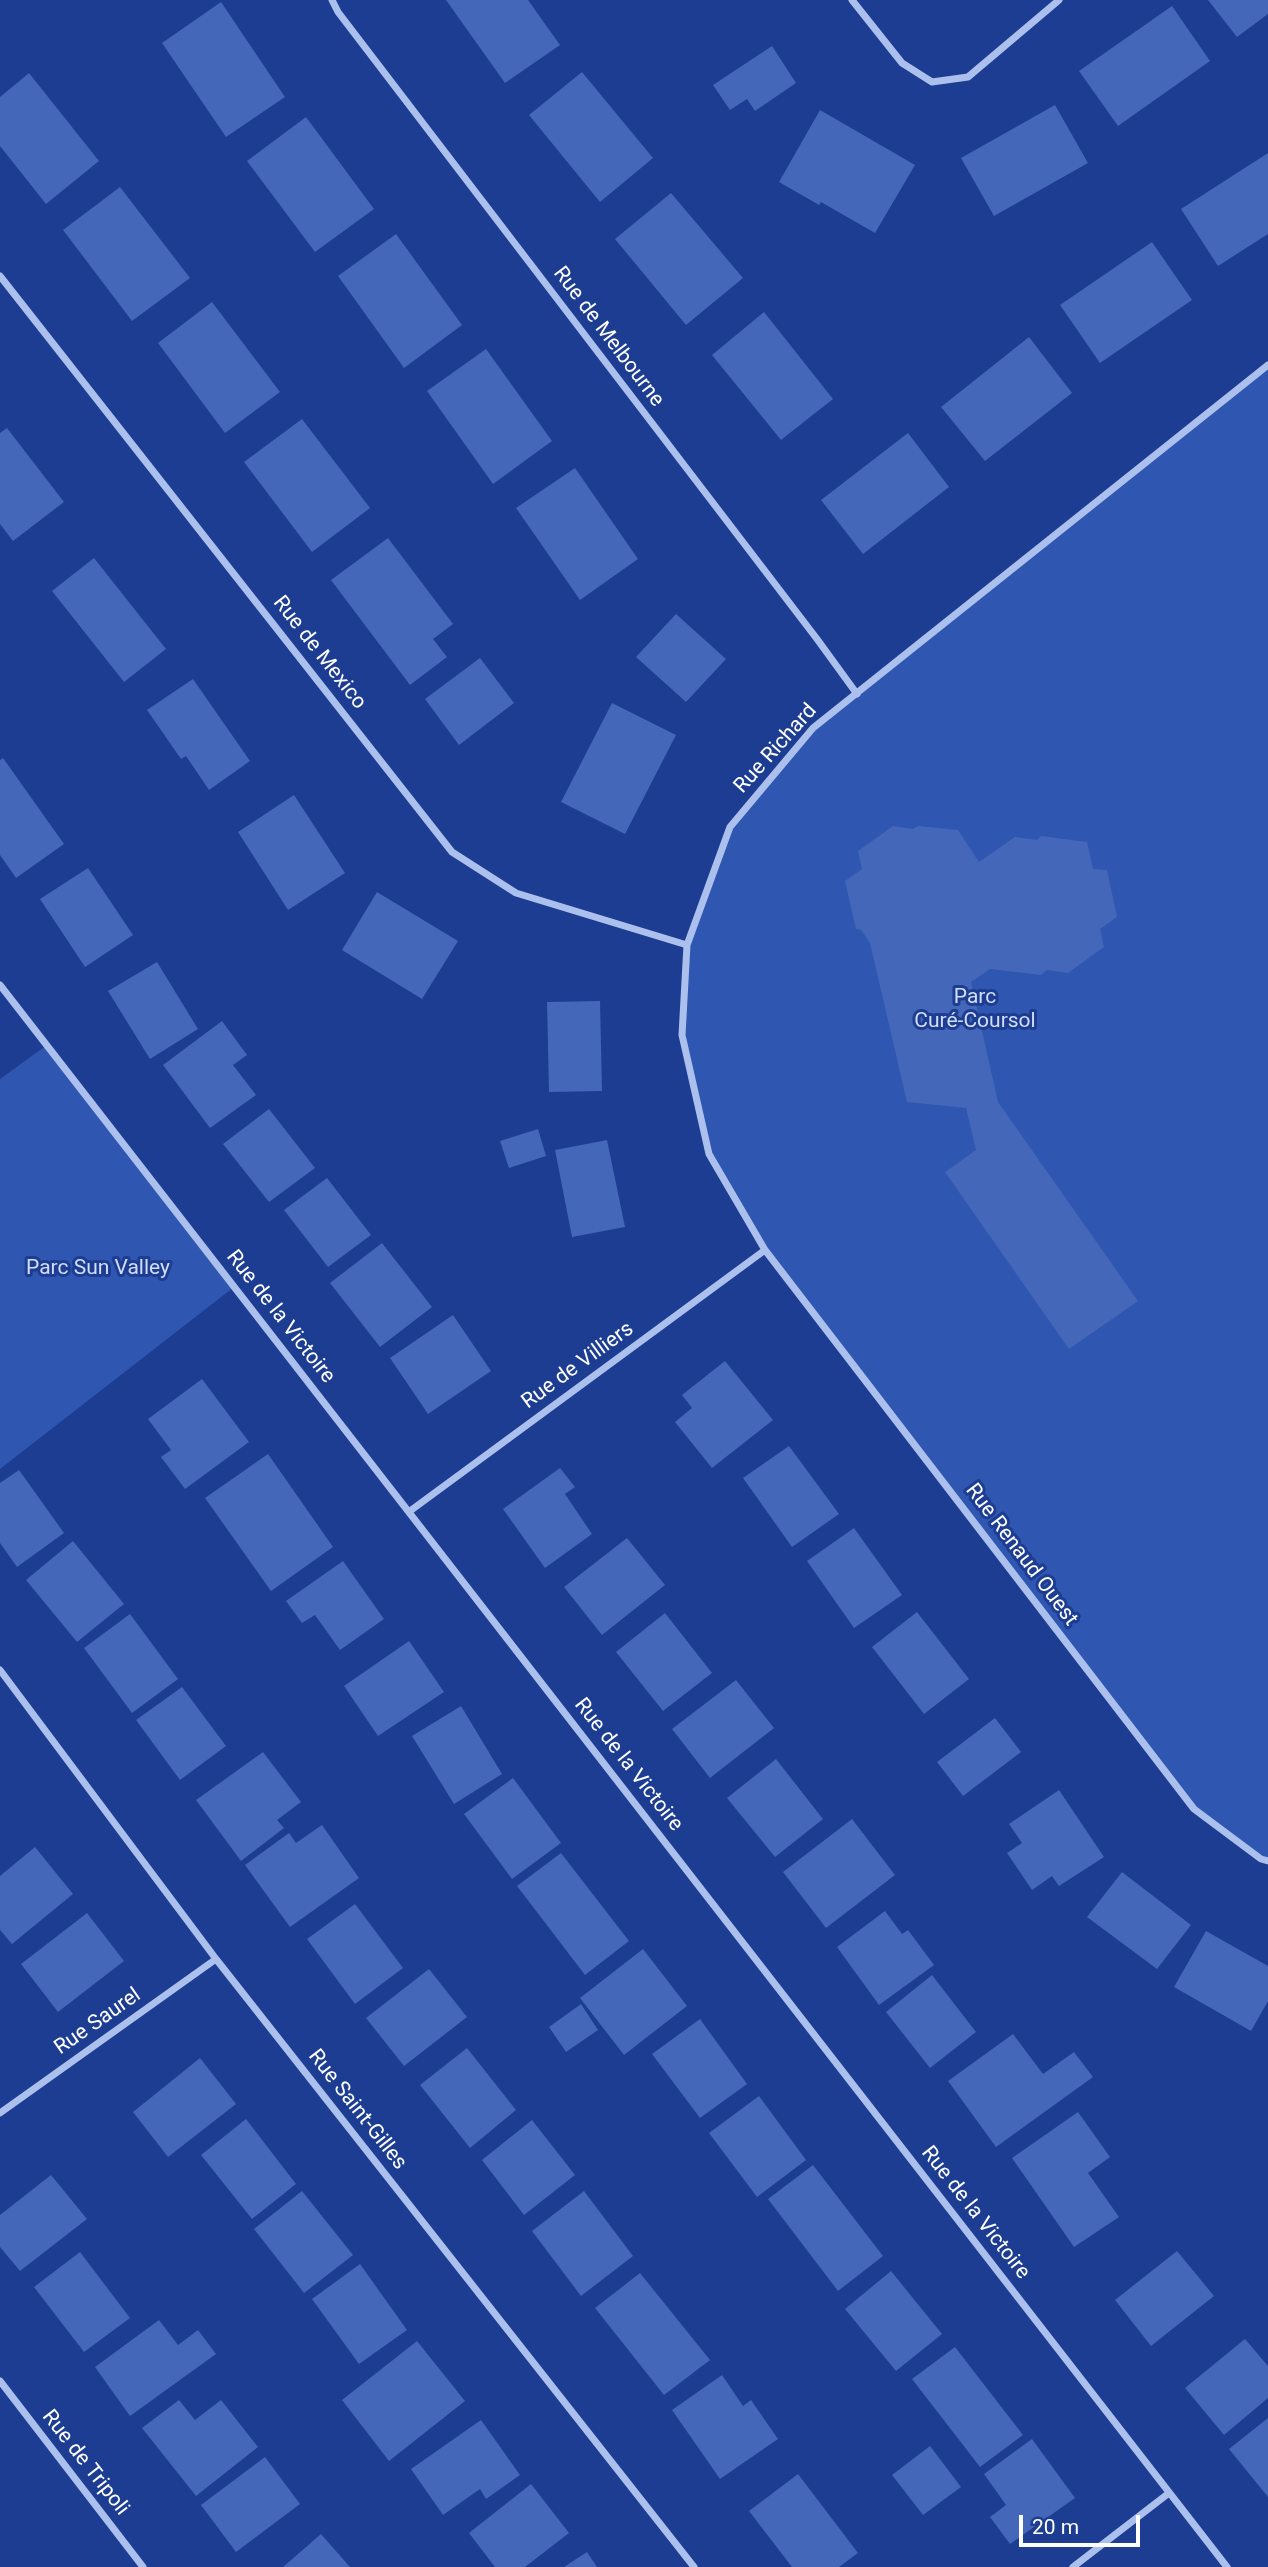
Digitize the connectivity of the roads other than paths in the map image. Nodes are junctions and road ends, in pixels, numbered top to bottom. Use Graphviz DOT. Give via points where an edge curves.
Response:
graph roads {
  1 [pos="332,0"];
  2 [pos="852,0"];
  3 [pos="1059,0"];
  4 [pos="0,276"];
  5 [pos="1268,365"];
  6 [pos="856,694"];
  7 [pos="687,945"];
  8 [pos="0,985"];
  9 [pos="765,1250"];
  10 [pos="410,1511"];
  11 [pos="0,1670"];
  12 [pos="1268,1861"];
  13 [pos="216,1959"];
  14 [pos="0,2113"];
  15 [pos="0,2381"];
  16 [pos="1168,2493"];
  17 [pos="143,2567"];
  18 [pos="694,2567"];
  19 [pos="1073,2567"];
  20 [pos="1227,2567"];
  1 -- 6 [label="street, Rue de Melbourne"];
  2 -- 3 [label="street" via="902,63 932,82 968,77"];
  4 -- 7 [label="street, Rue de Mexico" via="452,852 516,893"];
  5 -- 6 [label="street, Rue Richard"];
  6 -- 7 [label="street, Rue Richard" via="813,728 730,827"];
  7 -- 9 [label="street, Rue Richard" via="681,1035 709,1154"];
  8 -- 10 [label="street, Rue de la Victoire"];
  9 -- 10 [label="street, Rue de Villiers"];
  9 -- 12 [label="street, Rue Renaud Ouest" via="1194,1809"];
  10 -- 16 [label="street, Rue de la Victoire"];
  11 -- 13 [label="street, Rue Saint-Gilles"];
  13 -- 14 [label="street, Rue Saurel"];
  13 -- 18 [label="street, Rue Saint-Gilles"];
  15 -- 17 [label="street, Rue de Tripoli"];
  16 -- 19 [label="street"];
  16 -- 20 [label="street, Rue de la Victoire"];
}
